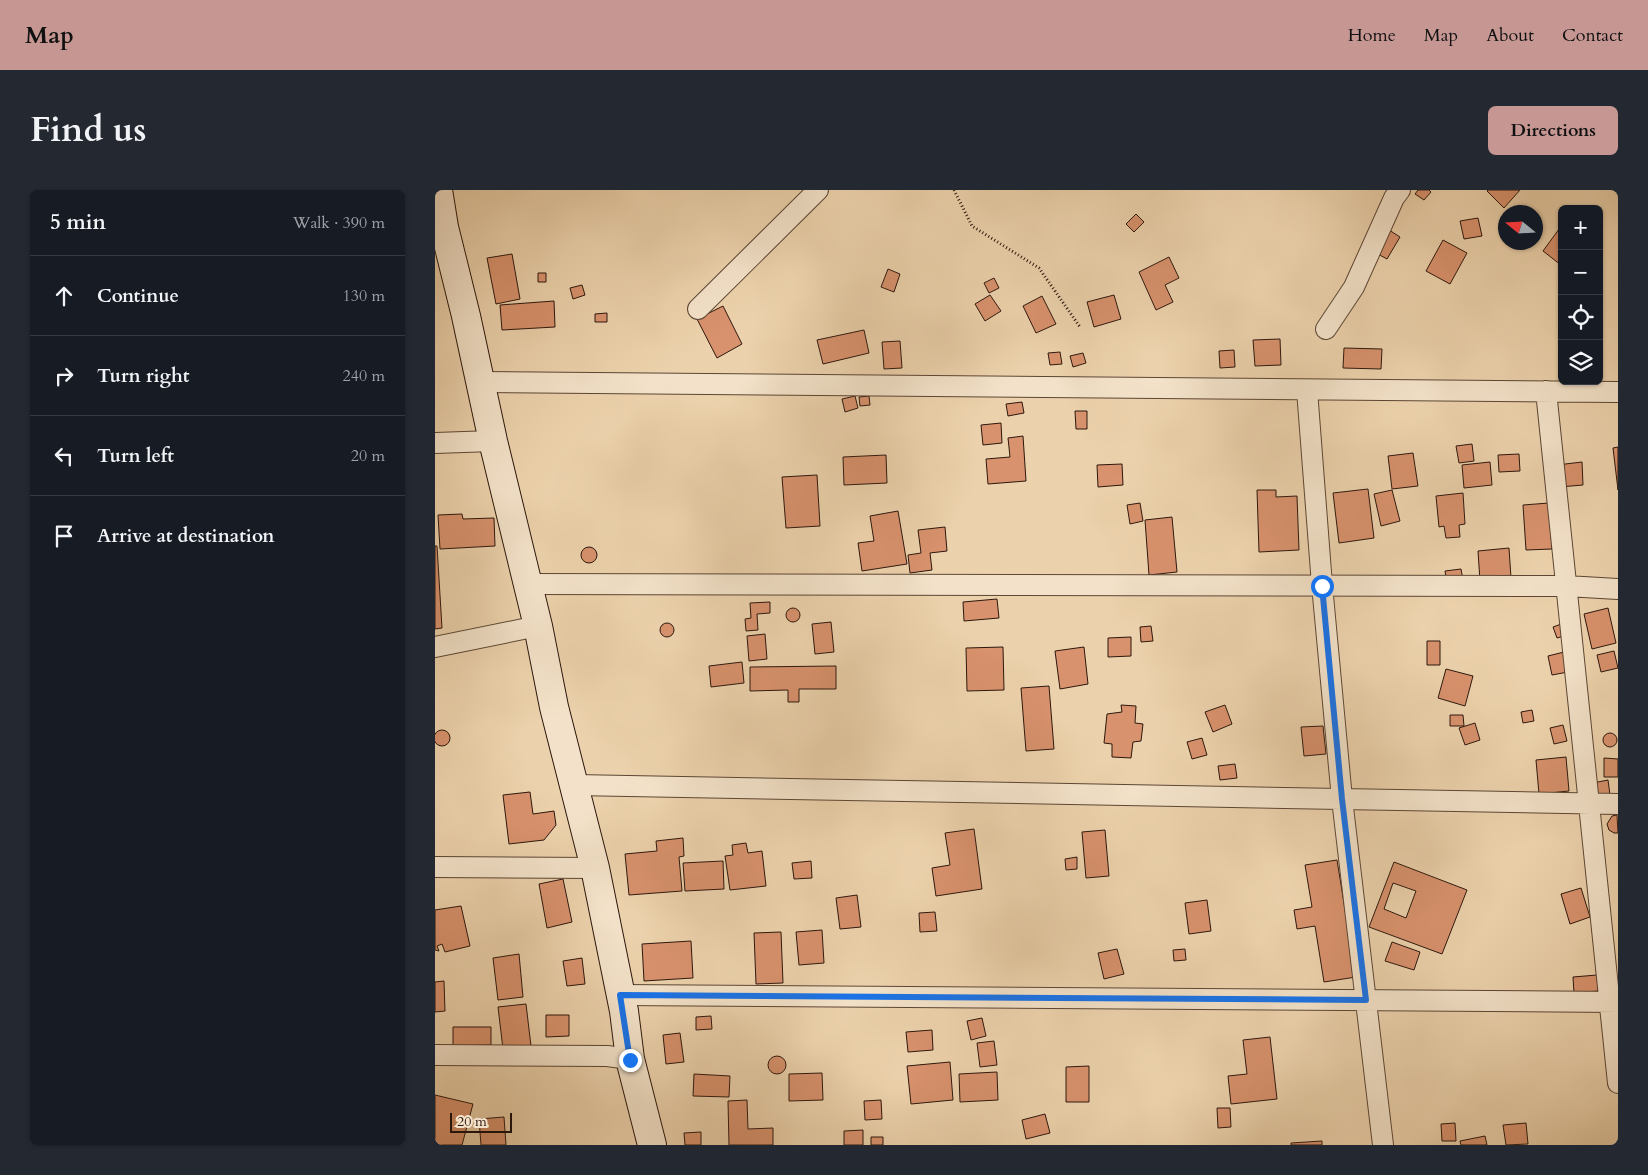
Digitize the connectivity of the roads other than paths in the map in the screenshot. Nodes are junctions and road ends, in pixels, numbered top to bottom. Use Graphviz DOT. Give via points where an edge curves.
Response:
graph roads {
  1 [pos="439,190"];
  2 [pos="818,190"];
  3 [pos="1393,193"];
  4 [pos="440,227"];
  5 [pos="698,309"];
  6 [pos="1326,329"];
  7 [pos="481,382"];
  8 [pos="1307,390"];
  9 [pos="1546,392"];
  10 [pos="1618,392"];
  11 [pos="493,441"];
  12 [pos="435,443"];
  13 [pos="528,584"];
  14 [pos="1322,586"];
  15 [pos="1566,586"];
  16 [pos="1618,589"];
  17 [pos="538,626"];
  18 [pos="435,647"];
  19 [pos="574,785"];
  20 [pos="1342,799"];
  21 [pos="1589,804"];
  22 [pos="1618,804"];
  23 [pos="435,867"];
  24 [pos="595,868"];
  25 [pos="620,995"];
  26 [pos="1366,1000"];
  27 [pos="1614,1002"];
  28 [pos="435,1055"];
  29 [pos="630,1060"];
  30 [pos="1618,1083"];
  31 [pos="652,1145"];
  32 [pos="1383,1145"];
  1 -- 4 [label="main road"];
  2 -- 5 [label="street"];
  3 -- 6 [label="street" via="1354,287"];
  4 -- 7 [label="main road"];
  7 -- 8 [label="street"];
  7 -- 11 [label="main road"];
  8 -- 9 [label="street"];
  8 -- 14 [label="street"];
  9 -- 10 [label="street"];
  9 -- 15 [label="street"];
  11 -- 12 [label="street"];
  11 -- 13 [label="main road"];
  13 -- 14 [label="street"];
  13 -- 17 [label="main road"];
  14 -- 15 [label="street"];
  14 -- 20 [label="street"];
  15 -- 16 [label="street"];
  15 -- 21 [label="street"];
  17 -- 18 [label="street"];
  17 -- 19 [label="main road"];
  19 -- 20 [label="street"];
  19 -- 24 [label="main road"];
  20 -- 21 [label="street"];
  20 -- 26 [label="street"];
  21 -- 22 [label="street"];
  21 -- 27 [label="street"];
  23 -- 24 [label="street"];
  24 -- 25 [label="main road"];
  25 -- 26 [label="street"];
  25 -- 29 [label="main road"];
  26 -- 27 [label="street"];
  26 -- 32 [label="street"];
  27 -- 30 [label="street"];
  28 -- 29 [label="street" via="607,1056"];
  29 -- 31 [label="main road"];
}
